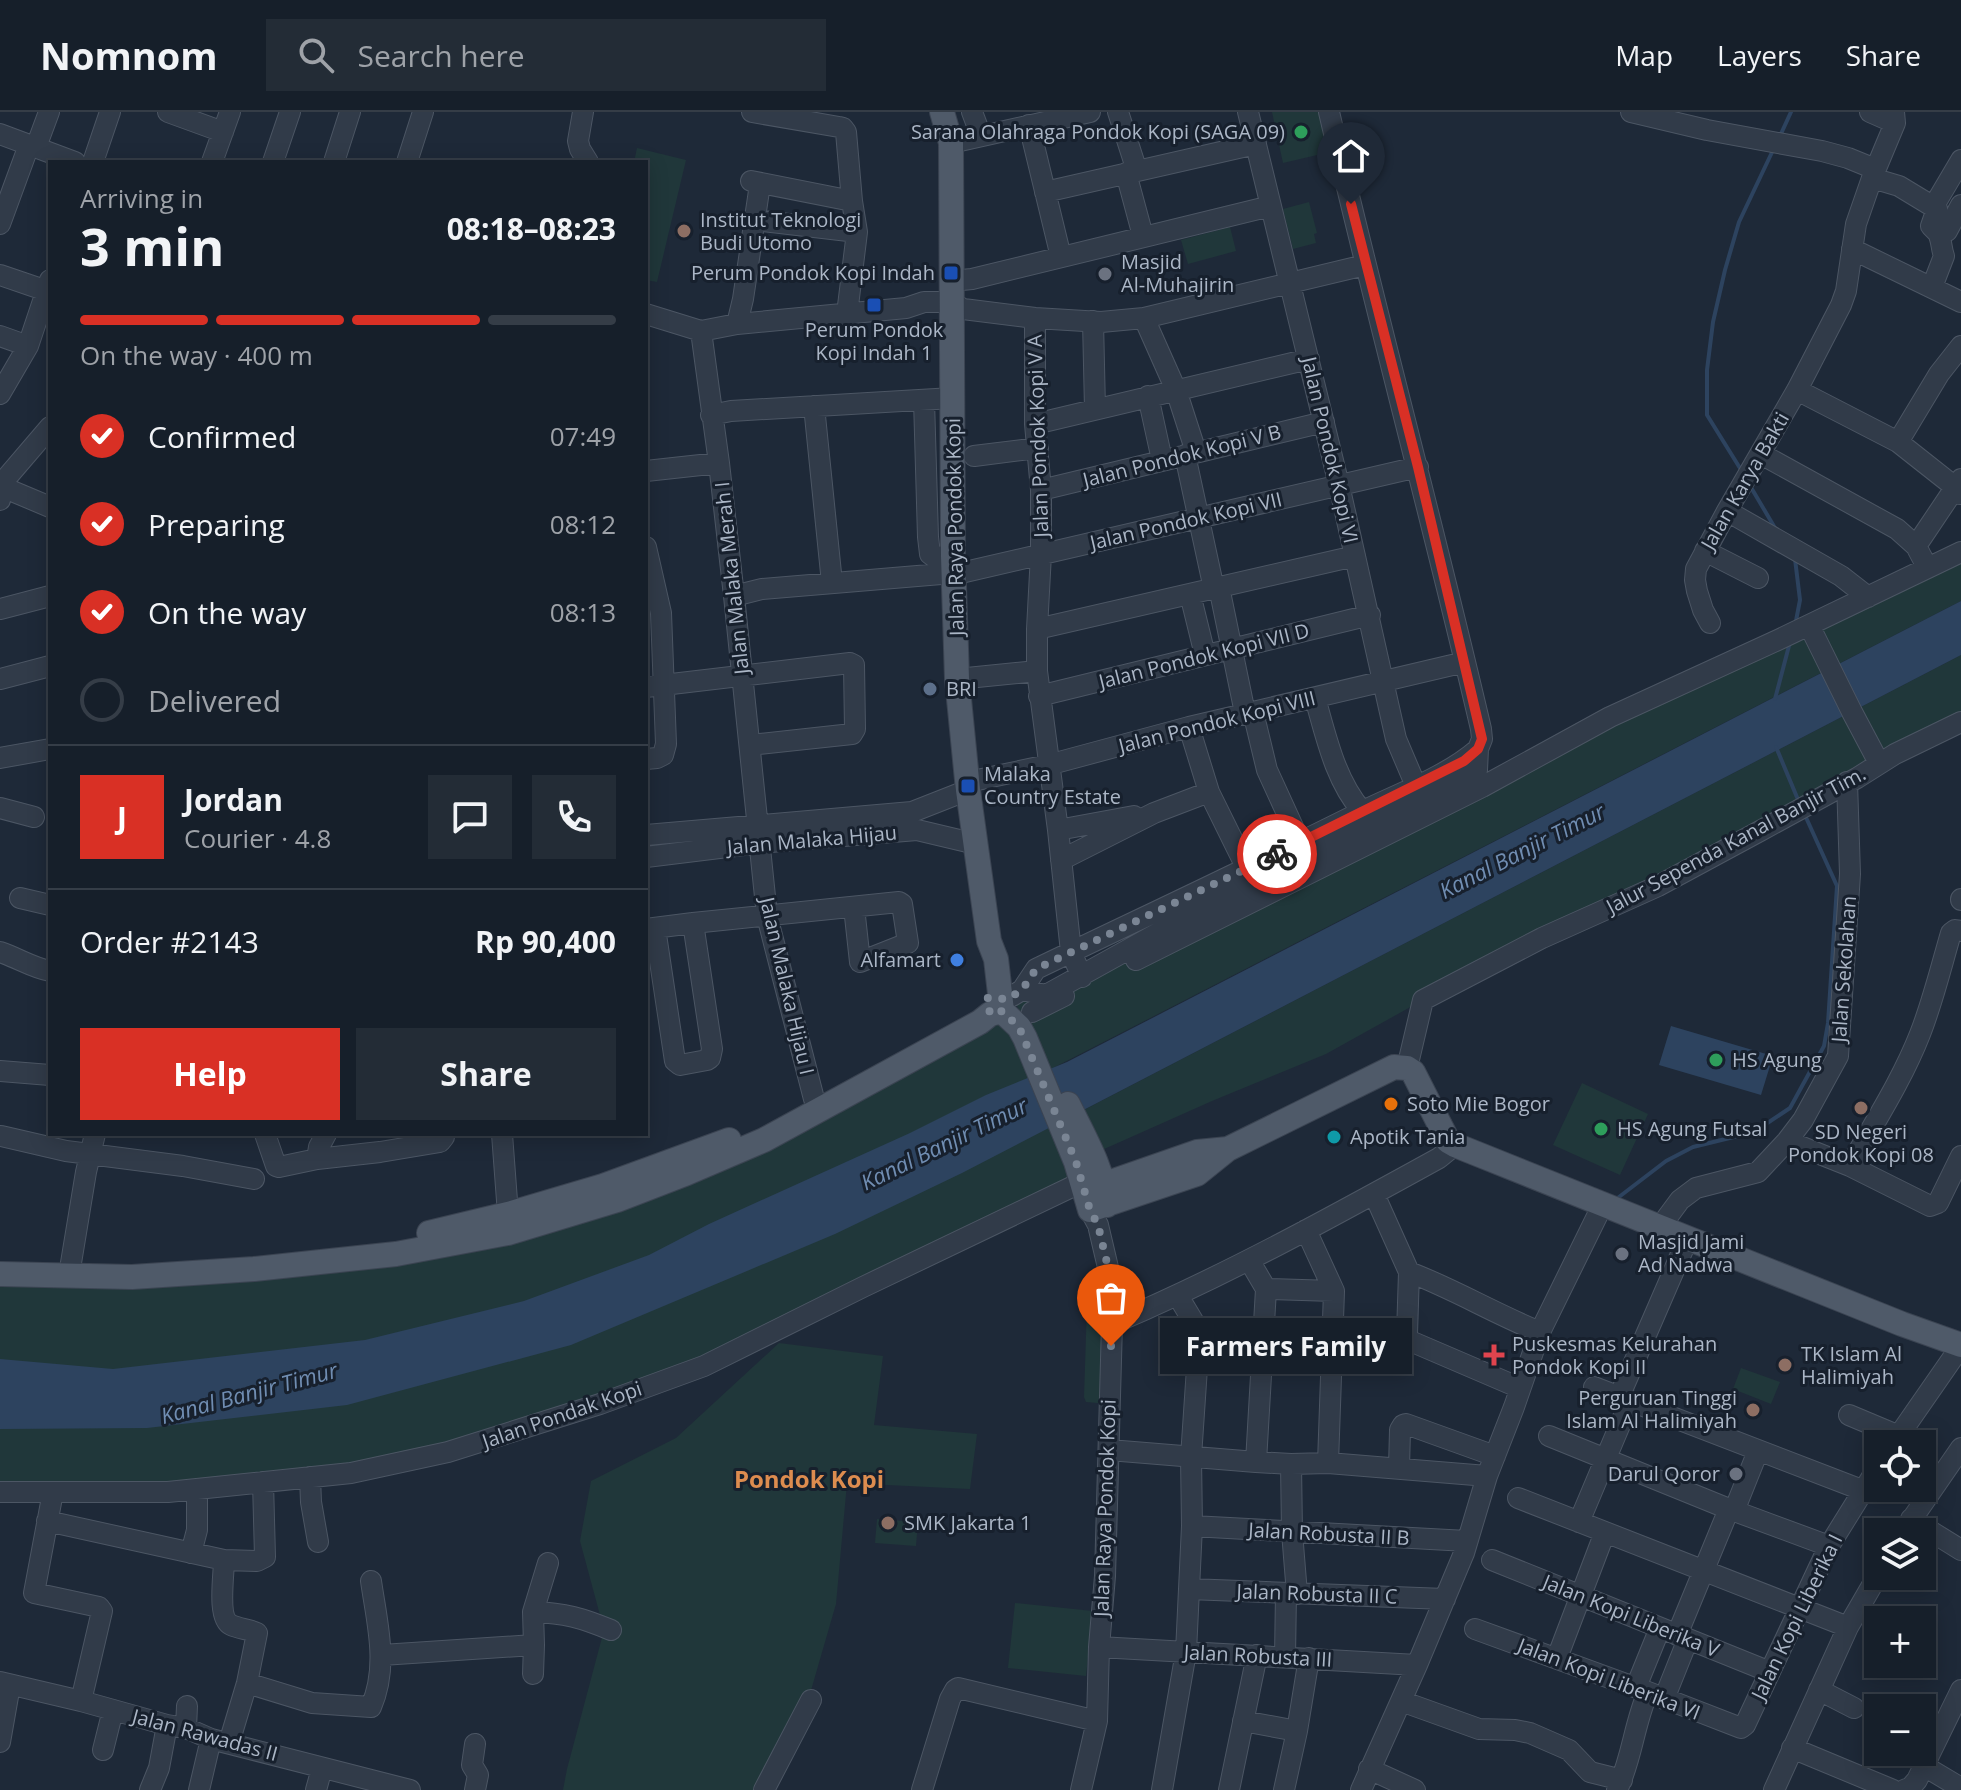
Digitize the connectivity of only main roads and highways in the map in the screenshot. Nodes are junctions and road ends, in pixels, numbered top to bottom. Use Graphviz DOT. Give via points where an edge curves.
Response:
graph roads {
  1 [pos="942,112"];
  2 [pos="1002,1002"];
  3 [pos="691,1162"];
  4 [pos="0,1260"];
  5 [pos="70,1268"];
  6 [pos="0,1274"];
  7 [pos="1961,1346"];
  1 -- 2 [label="main road, Jalan Raya Pondok Kopi" via="951,143 957,679 989,941 982,961"];
  2 -- 3 [label="main road" via="974,1011"];
  2 -- 3 [label="main road" via="980,1022 764,1140"];
  2 -- 7 [label="main road, Jalan Raya Pondok Kopi" via="1019,1027 1030,1028 1093,1189 1197,1152 1228,1149 1394,1067 1407,1068 1455,1145"];
  3 -- 5 [label="main road" via="617,1200 396,1254 132,1277"];
  4 -- 5 [label="main road"];
  5 -- 6 [label="main road"];
}
